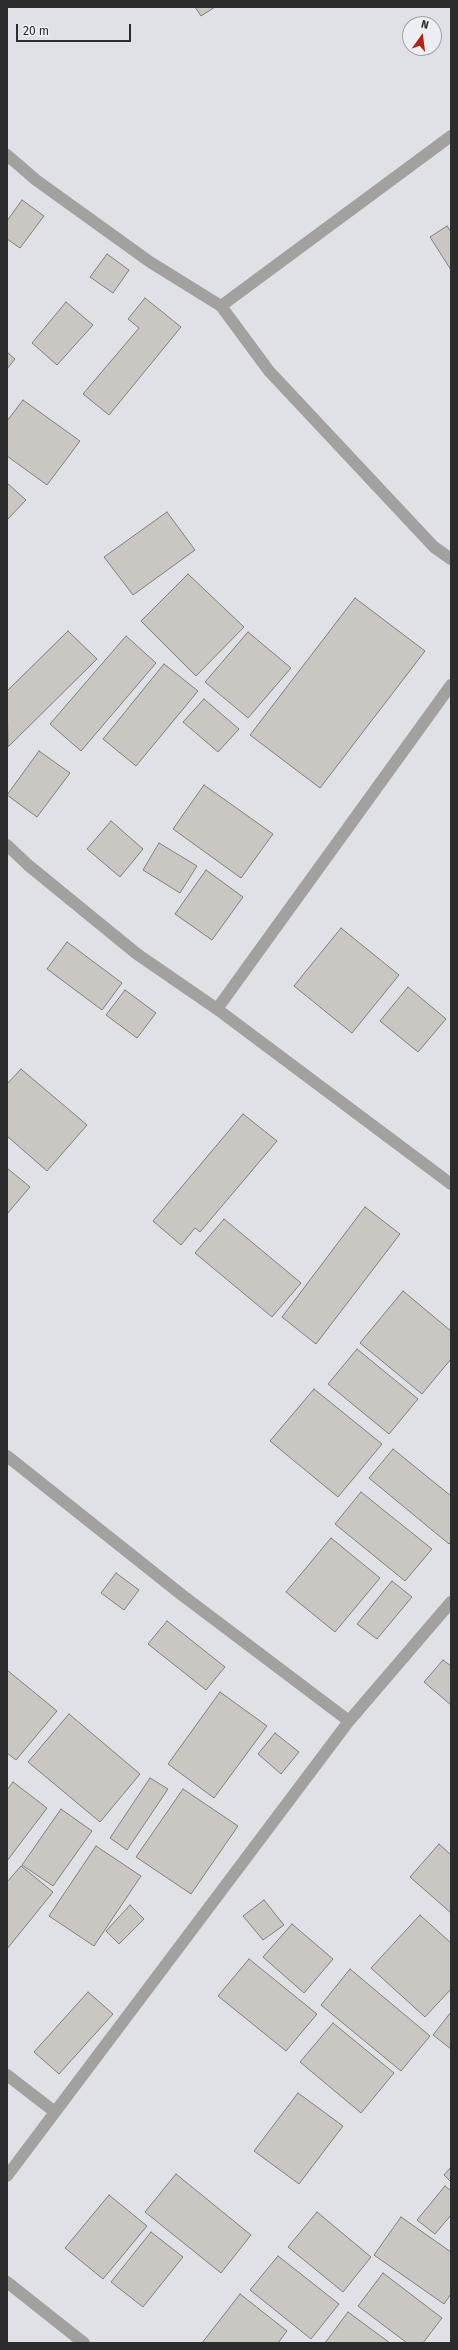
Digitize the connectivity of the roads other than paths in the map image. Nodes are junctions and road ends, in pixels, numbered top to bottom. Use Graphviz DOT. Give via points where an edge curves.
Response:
graph roads {
  1 [pos="451,136"];
  2 [pos="7,155"];
  3 [pos="221,306"];
  4 [pos="451,559"];
  5 [pos="451,685"];
  6 [pos="7,845"];
  7 [pos="217,1009"];
  8 [pos="451,1184"];
  9 [pos="7,1456"];
  10 [pos="451,1602"];
  11 [pos="349,1721"];
  12 [pos="7,2076"];
  13 [pos="55,2112"];
  14 [pos="7,2176"];
  15 [pos="7,2282"];
  16 [pos="84,2343"];
  1 -- 3 [label="street"];
  2 -- 3 [label="street" via="36,180 150,262"];
  3 -- 4 [label="street" via="268,370 434,547"];
  5 -- 7 [label="street"];
  6 -- 7 [label="street" via="138,954"];
  7 -- 8 [label="street"];
  9 -- 11 [label="street" via="176,1590"];
  10 -- 11 [label="street"];
  11 -- 13 [label="street"];
  12 -- 13 [label="street"];
  13 -- 14 [label="street"];
  15 -- 16 [label="street"];
}
